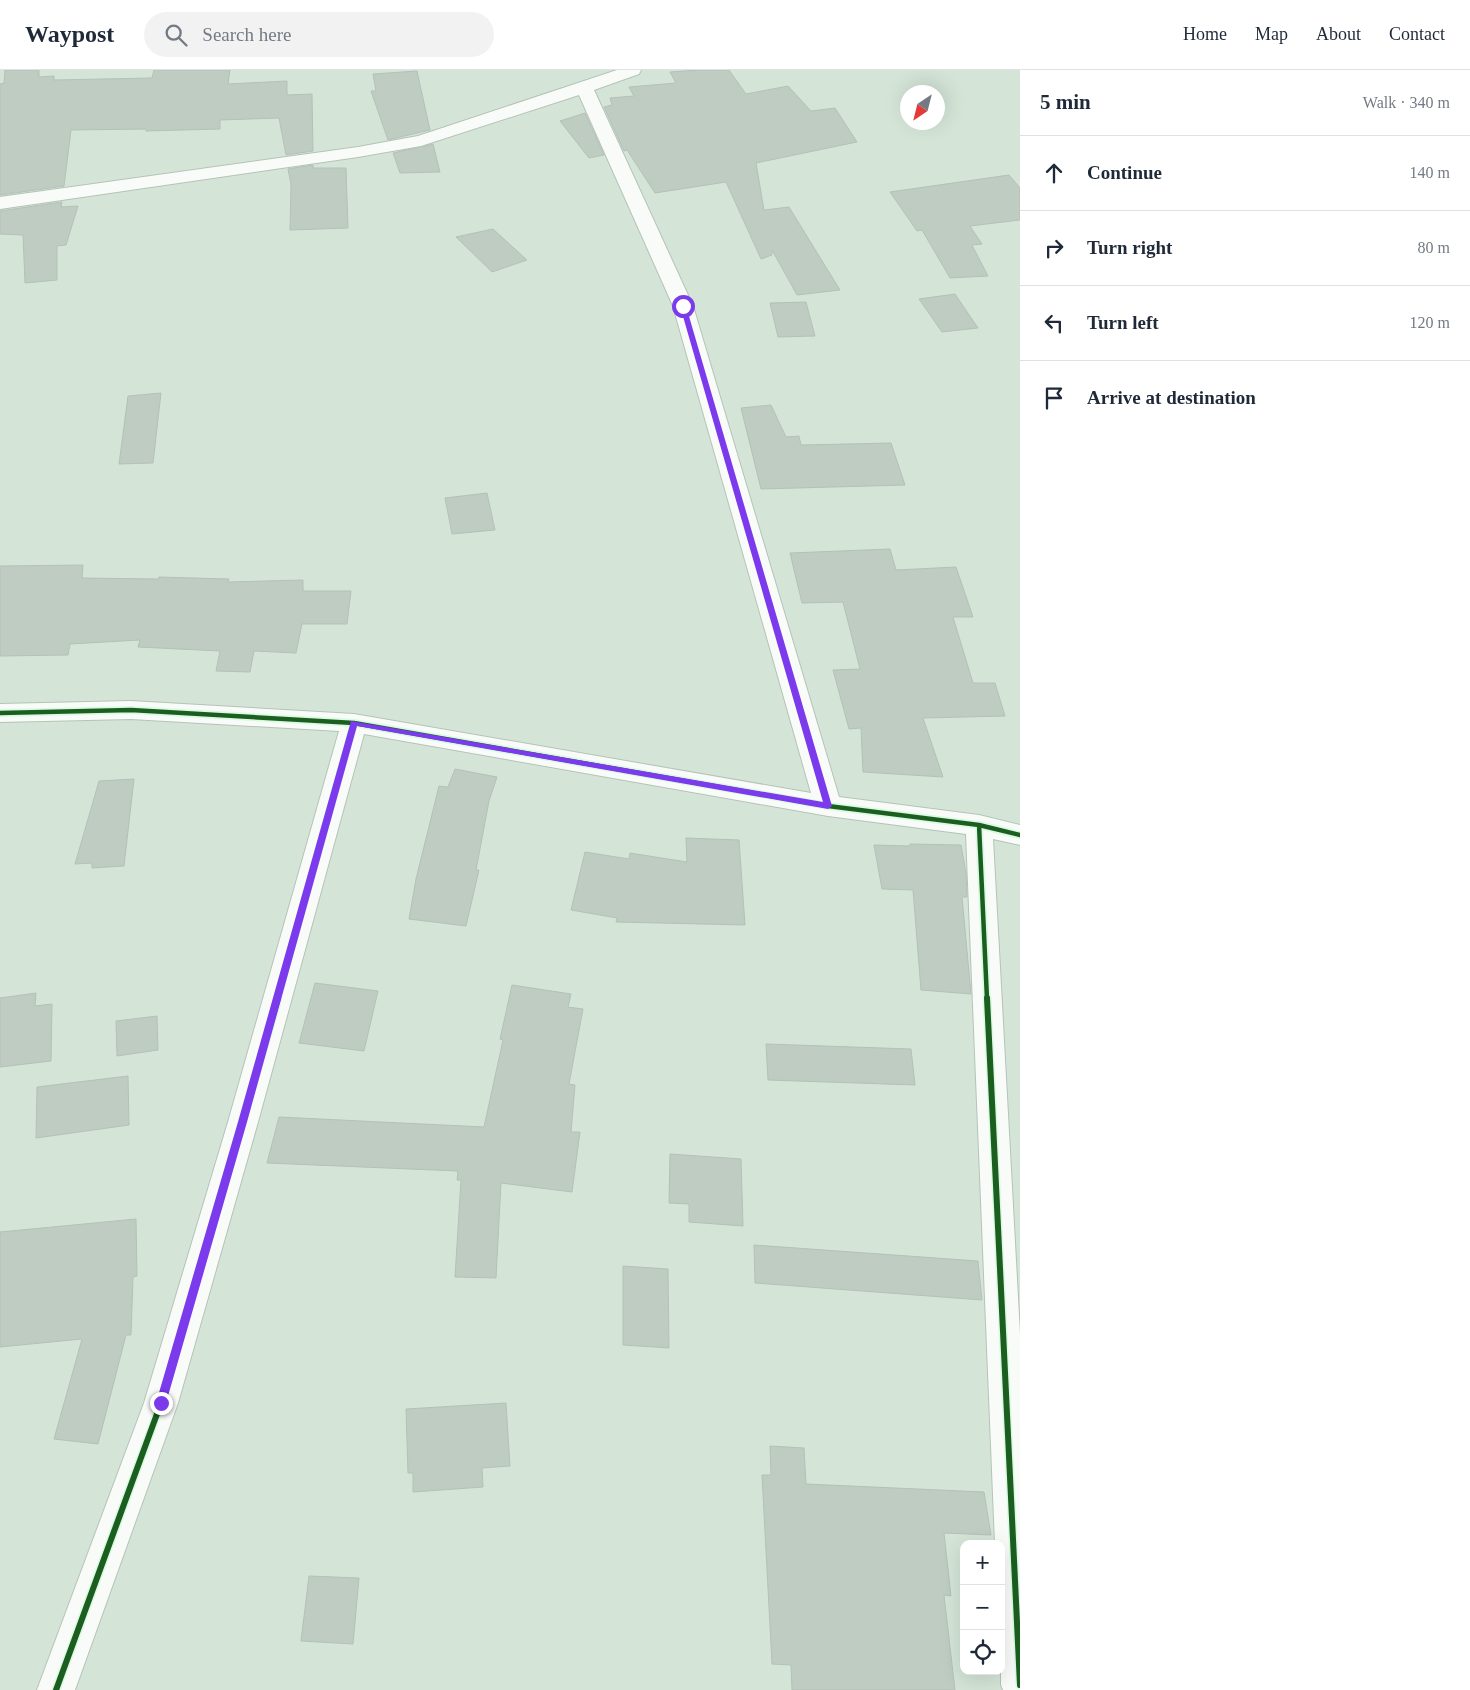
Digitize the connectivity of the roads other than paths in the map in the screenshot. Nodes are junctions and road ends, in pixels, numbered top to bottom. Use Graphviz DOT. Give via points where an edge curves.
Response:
graph roads {
  1 [pos="633,70"];
  2 [pos="584,88"];
  3 [pos="0,203"];
  4 [pos="0,713"];
  5 [pos="354,723"];
  6 [pos="828,806"];
  7 [pos="979,825"];
  8 [pos="1020,835"];
  9 [pos="1020,1686"];
  10 [pos="56,1690"];
  1 -- 2 [label="street"];
  2 -- 3 [label="street" via="421,141"];
  2 -- 6 [label="street" via="683,306"];
  4 -- 5 [label="street" via="131,710"];
  5 -- 6 [label="street"];
  5 -- 10 [label="street" via="161,1403"];
  6 -- 7 [label="street"];
  7 -- 8 [label="street"];
  7 -- 9 [label="street"];
}
